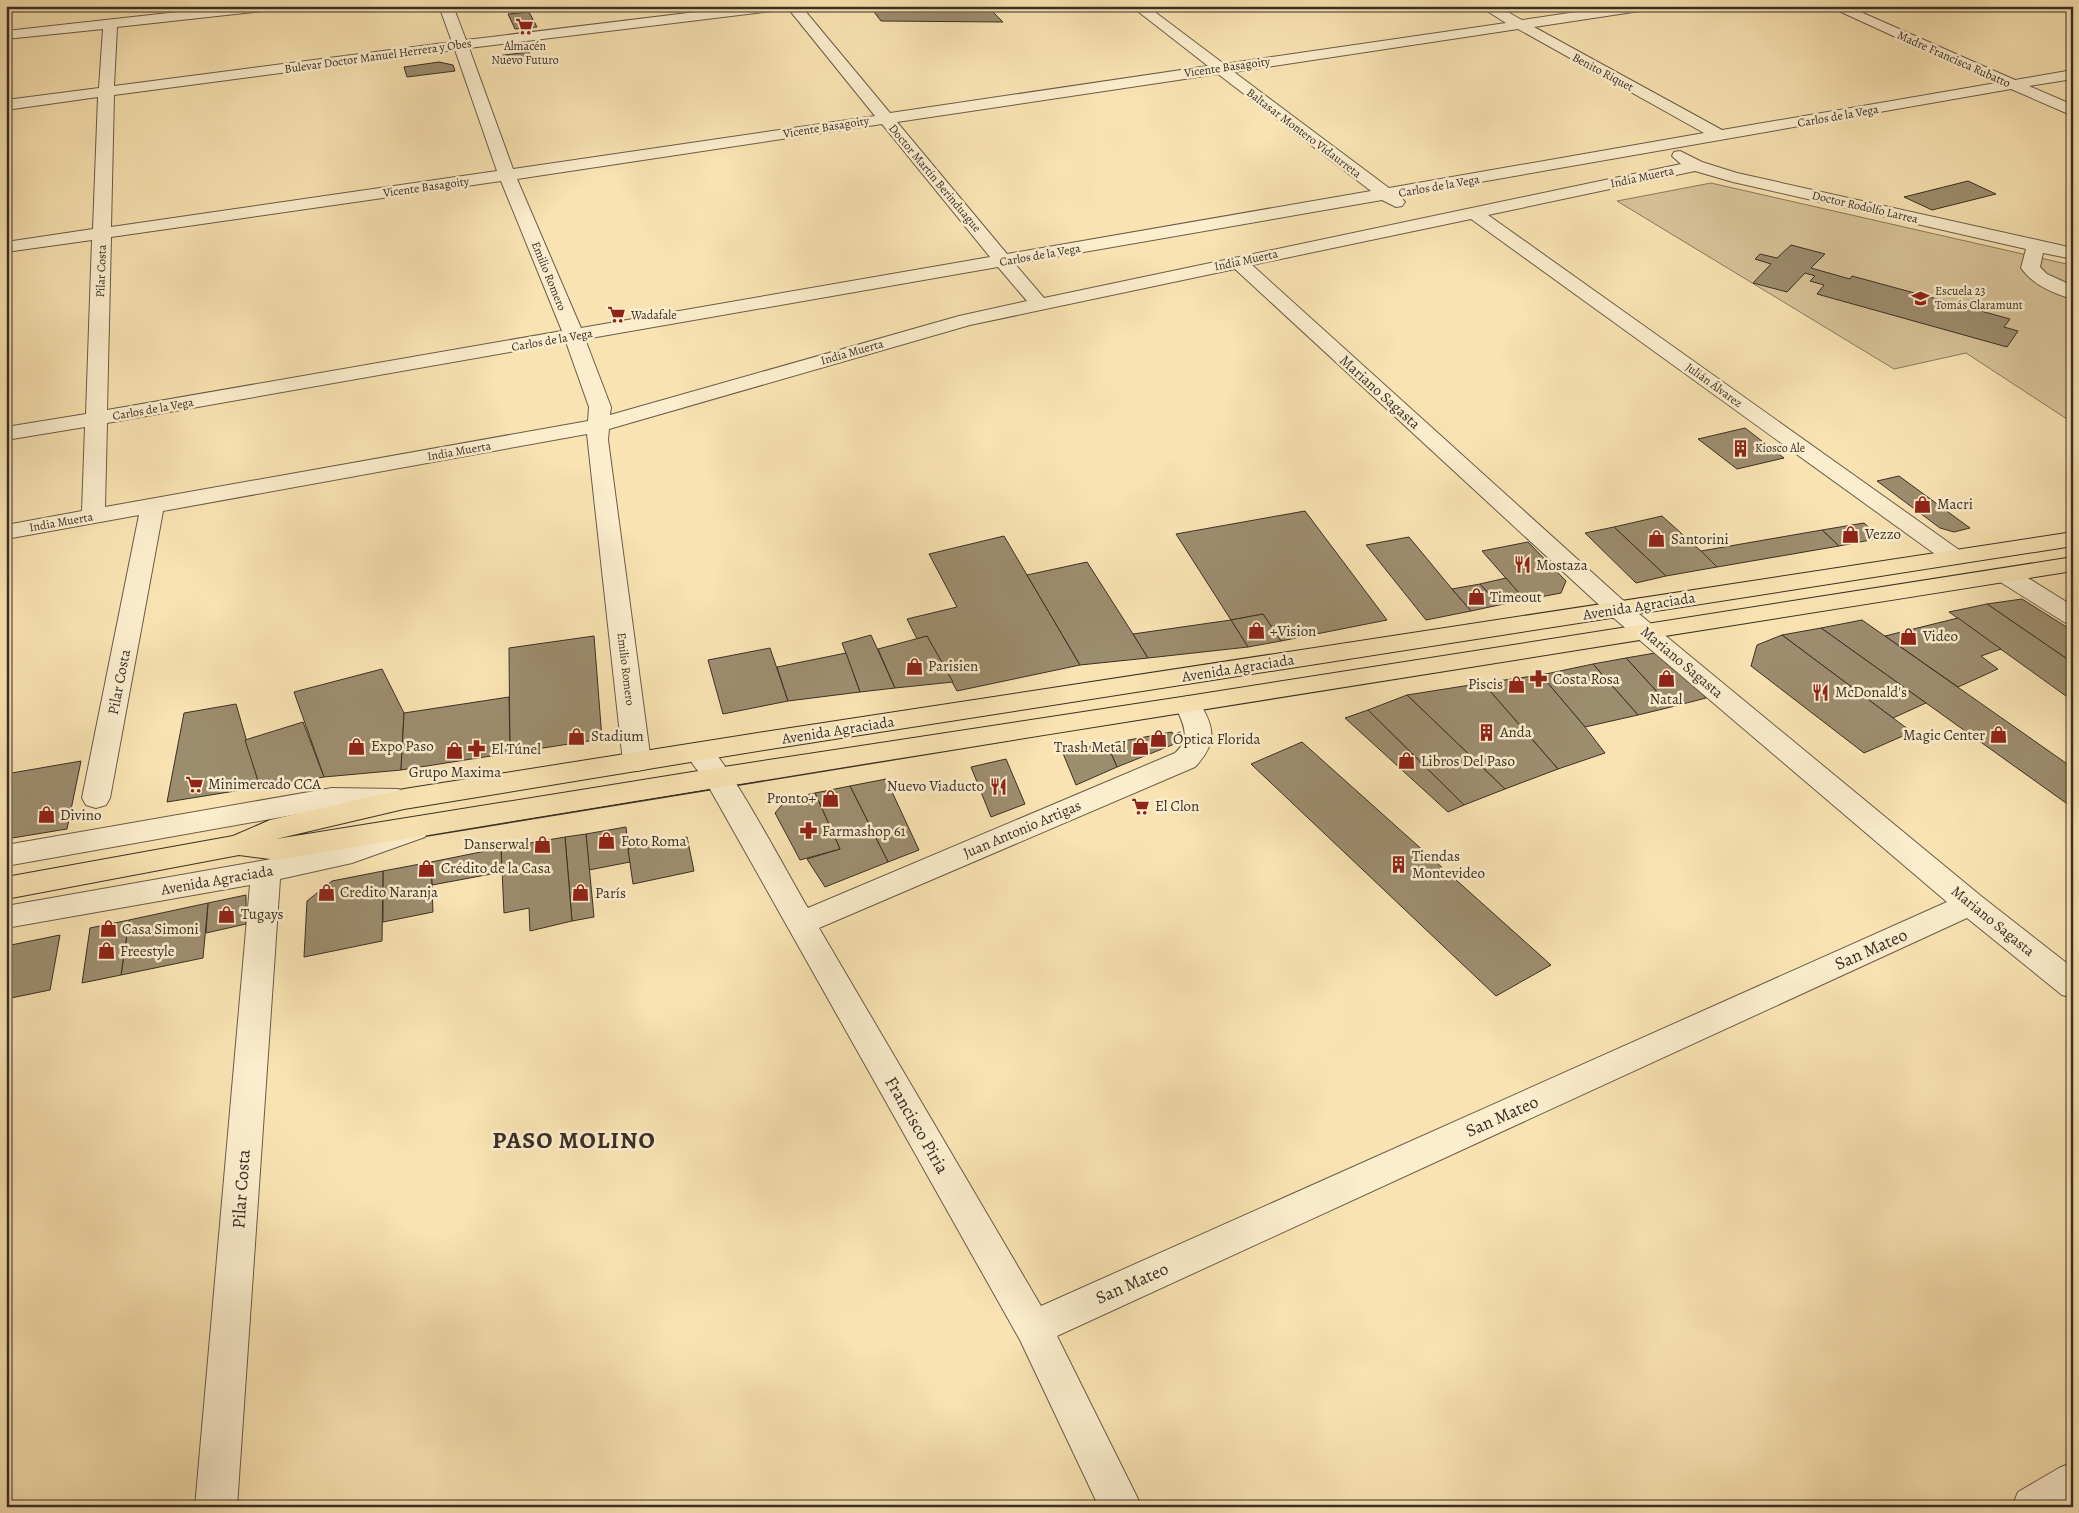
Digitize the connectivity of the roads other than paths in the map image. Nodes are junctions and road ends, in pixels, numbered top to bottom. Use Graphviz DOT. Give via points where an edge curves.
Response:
graph roads {
  1 [pos="272,6"];
  2 [pos="446,6"];
  3 [pos="781,6"];
  4 [pos="794,6"];
  5 [pos="1138,6"];
  6 [pos="1486,6"];
  7 [pos="1646,6"];
  8 [pos="1835,6"];
  9 [pos="243,8"];
  10 [pos="110,25"];
  11 [pos="1520,25"];
  12 [pos="6,35"];
  13 [pos="461,45"];
  14 [pos="1219,68"];
  15 [pos="2073,74"];
  16 [pos="2014,86"];
  17 [pos="106,92"];
  18 [pos="6,105"];
  19 [pos="2073,111"];
  20 [pos="886,118"];
  21 [pos="1720,136"];
  22 [pos="1663,147"];
  23 [pos="1696,166"];
  24 [pos="507,175"];
  25 [pos="1386,195"];
  26 [pos="1474,213"];
  27 [pos="1423,223"];
  28 [pos="102,232"];
  29 [pos="6,247"];
  30 [pos="2036,247"];
  31 [pos="2073,254"];
  32 [pos="1004,261"];
  33 [pos="1238,262"];
  34 [pos="2073,293"];
  35 [pos="1038,302"];
  36 [pos="574,336"];
  37 [pos="96,418"];
  38 [pos="600,425"];
  39 [pos="6,434"];
  40 [pos="152,507"];
  41 [pos="93,517"];
  42 [pos="6,532"];
  43 [pos="2073,538"];
  44 [pos="1954,557"];
  45 [pos="2073,564"];
  46 [pos="2006,575"];
  47 [pos="1618,609"];
  48 [pos="2073,617"];
  49 [pos="1646,632"];
  50 [pos="1188,705"];
  51 [pos="637,762"];
  52 [pos="708,764"];
  53 [pos="96,798"];
  54 [pos="404,800"];
  55 [pos="423,827"];
  56 [pos="239,845"];
  57 [pos="6,856"];
  58 [pos="266,872"];
  59 [pos="6,888"];
  60 [pos="1970,904"];
  61 [pos="6,917"];
  62 [pos="801,923"];
  63 [pos="2073,986"];
  64 [pos="1033,1328"];
  65 [pos="2073,1482"];
  66 [pos="216,1507"];
  67 [pos="1121,1507"];
  68 [pos="2033,1507"];
  1 -- 9 [label="street"];
  2 -- 13 [label="street, Emilio Romero"];
  3 -- 13 [label="street, Bulevar Doctor Manuel Herrera y Obes"];
  4 -- 20 [label="street, Doctor Martín Berinduague"];
  5 -- 14 [label="street, Baltasar Montero Vidaurreta"];
  6 -- 11 [label="street, Benito Riquet"];
  7 -- 11 [label="street, Vicente Basagoity"];
  8 -- 16 [label="street, Madre Francisca Rubatto"];
  9 -- 10 [label="street"];
  10 -- 12 [label="street"];
  10 -- 17 [label="street, Pilar Costa"];
  11 -- 14 [label="street, Vicente Basagoity"];
  11 -- 21 [label="street, Benito Riquet"];
  13 -- 17 [label="street, Bulevar Doctor Manuel Herrera y Obes"];
  13 -- 24 [label="street, Emilio Romero"];
  14 -- 20 [label="street, Vicente Basagoity"];
  14 -- 25 [label="street, Baltasar Montero Vidaurreta"];
  15 -- 16 [label="street, Carlos de la Vega"];
  16 -- 19 [label="street, Madre Francisca Rubatto"];
  16 -- 21 [label="street, Carlos de la Vega"];
  17 -- 18 [label="street, Bulevar Doctor Manuel Herrera y Obes"];
  17 -- 28 [label="street, Pilar Costa"];
  20 -- 24 [label="street, Vicente Basagoity"];
  20 -- 32 [label="street, Doctor Martín Berinduague"];
  21 -- 22 [label="street, Carlos de la Vega"];
  22 -- 23 [label="street, Doctor Rodolfo Larrea"];
  22 -- 25 [label="street, Carlos de la Vega"];
  23 -- 26 [label="street, India Muerta"];
  23 -- 30 [label="street, Doctor Rodolfo Larrea"];
  24 -- 28 [label="street, Vicente Basagoity"];
  24 -- 36 [label="street, Emilio Romero"];
  25 -- 27 [label="street, Baltasar Montero Vidaurreta"];
  25 -- 32 [label="street, Carlos de la Vega"];
  26 -- 27 [label="street, India Muerta"];
  26 -- 44 [label="street, Julián Álvarez"];
  27 -- 33 [label="street, India Muerta"];
  28 -- 29 [label="street, Vicente Basagoity"];
  28 -- 37 [label="street, Pilar Costa"];
  30 -- 31 [label="street, Doctor Rodolfo Larrea"];
  30 -- 34 [label="street" via="2030,268 2040,278"];
  32 -- 35 [label="street, Doctor Martín Berinduague"];
  32 -- 36 [label="street, Carlos de la Vega"];
  33 -- 35 [label="street, India Muerta"];
  33 -- 47 [label="street, Mariano Sagasta"];
  35 -- 38 [label="street, India Muerta"];
  36 -- 37 [label="street, Carlos de la Vega"];
  36 -- 38 [label="street, Emilio Romero" via="600,407"];
  37 -- 39 [label="street, Carlos de la Vega"];
  37 -- 41 [label="street, Pilar Costa"];
  38 -- 40 [label="street, India Muerta"];
  38 -- 51 [label="street, Emilio Romero" via="597,440"];
  40 -- 41 [label="street, India Muerta"];
  40 -- 53 [label="street, Pilar Costa"];
  41 -- 42 [label="street, India Muerta"];
  43 -- 44 [label="main road, Avenida Agraciada"];
  44 -- 47 [label="main road, Avenida Agraciada"];
  45 -- 46 [label="main road, Avenida Agraciada"];
  46 -- 48 [label="street"];
  46 -- 49 [label="main road, Avenida Agraciada"];
  47 -- 49 [label="street, Mariano Sagasta"];
  47 -- 52 [label="main road, Avenida Agraciada"];
  49 -- 50 [label="main road, Avenida Agraciada"];
  49 -- 60 [label="street, Mariano Sagasta"];
  50 -- 52 [label="main road, Avenida Agraciada"];
  50 -- 62 [label="street, Juan Antonio Artigas" via="1200,741 1185,760"];
  51 -- 52 [label="main road, Avenida Agraciada"];
  51 -- 54 [label="main road, Avenida Agraciada"];
  52 -- 55 [label="main road, Avenida Agraciada"];
  52 -- 62 [label="street, Francisco Piria"];
  54 -- 56 [label="main road, Avenida Agraciada" via="270,830"];
  54 -- 57 [label="street, Avenida Agraciada" via="332,798"];
  55 -- 56 [label="main road, Avenida Agraciada" via="278,850"];
  55 -- 58 [label="street, Avenida Agraciada" via="352,853"];
  56 -- 59 [label="main road, Avenida Agraciada"];
  58 -- 61 [label="street, Avenida Agraciada"];
  58 -- 66 [label="street, Pilar Costa"];
  60 -- 63 [label="street, Mariano Sagasta"];
  60 -- 64 [label="street, San Mateo"];
  62 -- 64 [label="street, Francisco Piria"];
  64 -- 67 [label="street, Francisco Piria"];
  65 -- 68 [label="street"];
}
